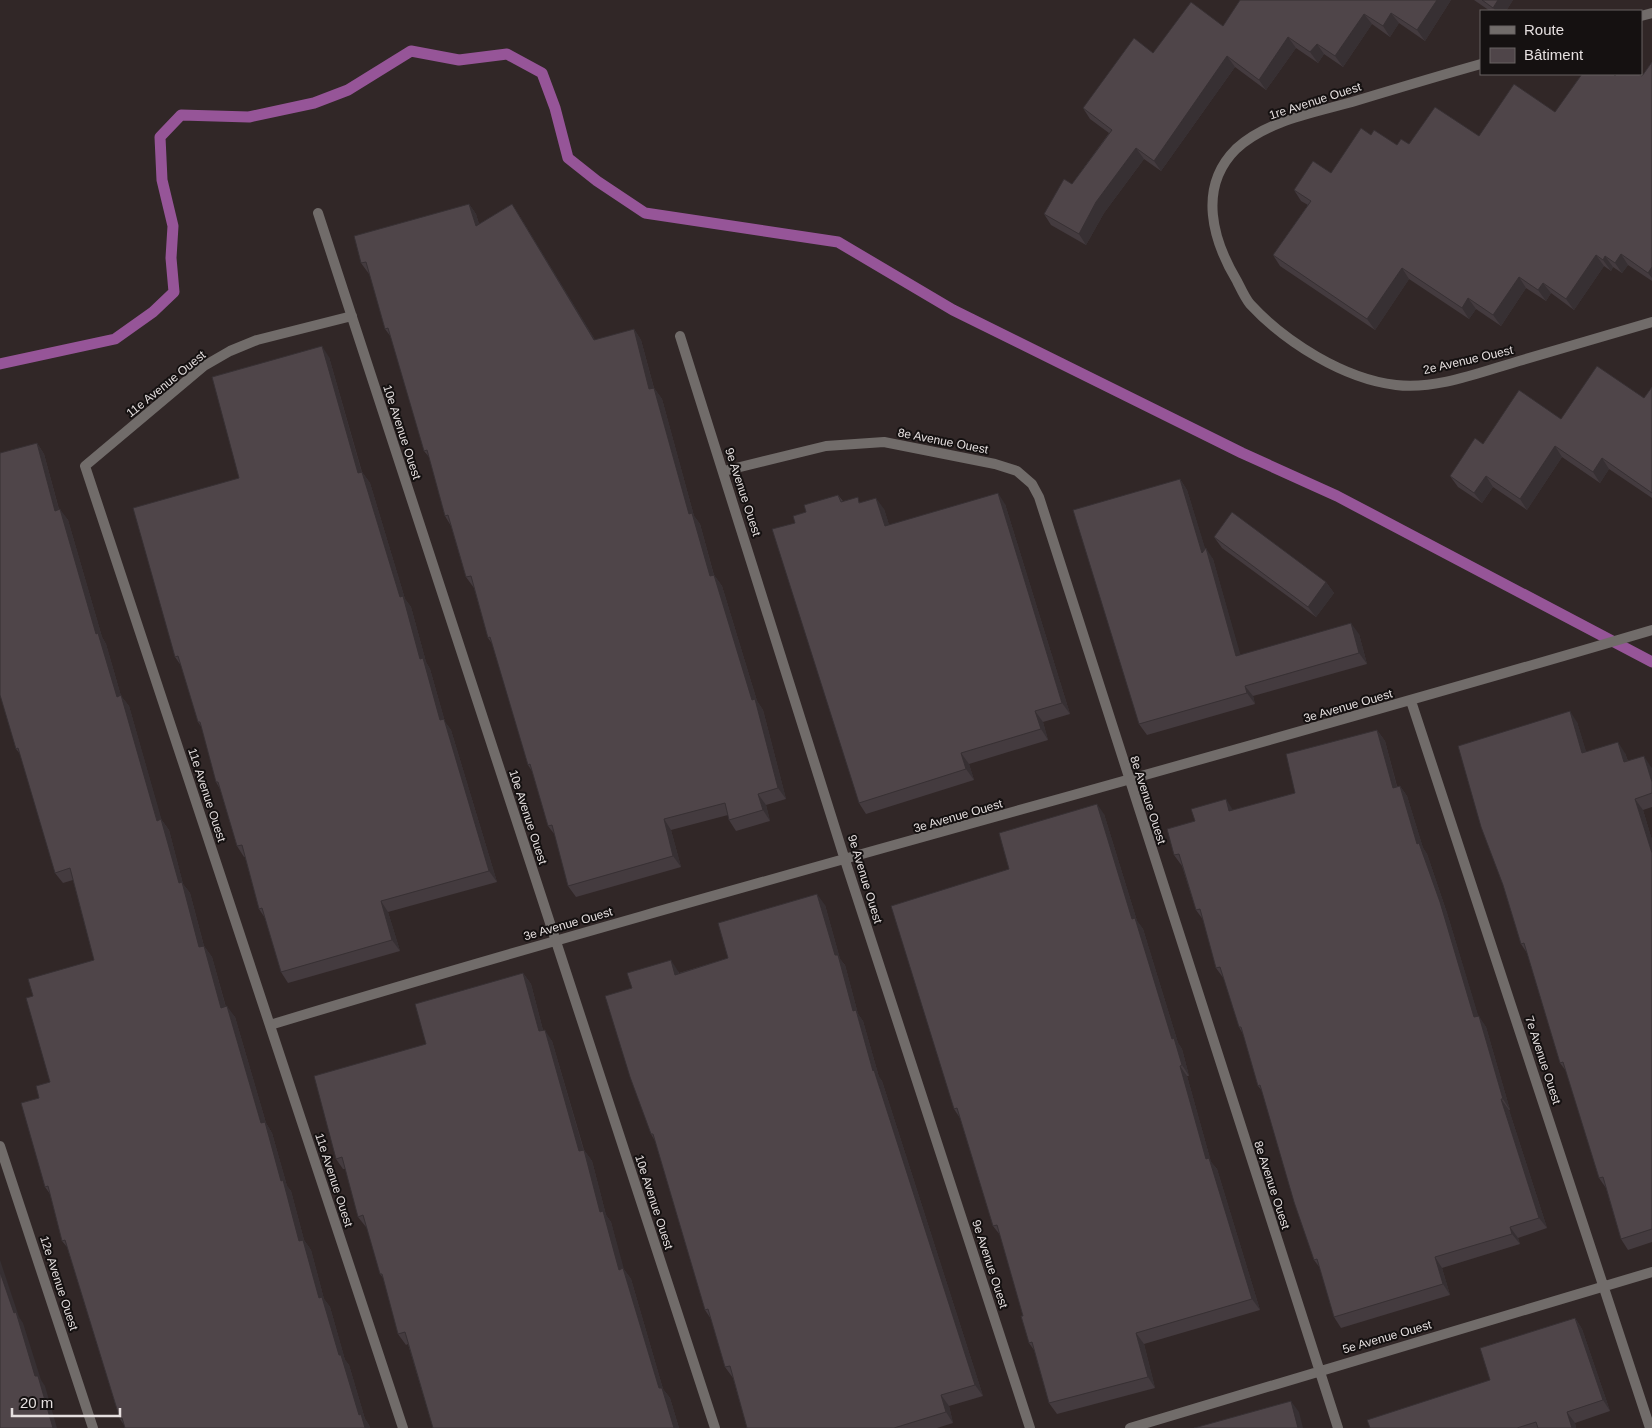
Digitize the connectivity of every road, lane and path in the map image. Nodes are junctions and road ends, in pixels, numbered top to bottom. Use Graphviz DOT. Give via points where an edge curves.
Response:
graph roads {
  1 [pos="1480,64"];
  2 [pos="318,213"];
  3 [pos="1249,303"];
  4 [pos="352,316"];
  5 [pos="1652,322"];
  6 [pos="680,336"];
  7 [pos="724,471"];
  8 [pos="1649,631"];
  9 [pos="1411,701"];
  10 [pos="1128,781"];
  11 [pos="845,860"];
  12 [pos="555,940"];
  13 [pos="270,1025"];
  14 [pos="0,1146"];
  15 [pos="1652,1272"];
  16 [pos="1605,1287"];
  17 [pos="1319,1370"];
  18 [pos="94,1428"];
  19 [pos="403,1428"];
  20 [pos="715,1428"];
  21 [pos="1030,1428"];
  22 [pos="1130,1428"];
  23 [pos="1338,1428"];
  24 [pos="1650,1428"];
  1 -- 3 [label="street, 1re Avenue Ouest" via="1293,119 1257,133 1235,150 1222,170 1212,211 1223,258"];
  2 -- 4 [label="street, 10e Avenue Ouest"];
  3 -- 5 [label="street, 2e Avenue Ouest" via="1308,351 1368,380 1398,386 1435,383 1482,372"];
  4 -- 12 [label="street, 10e Avenue Ouest"];
  4 -- 13 [label="street, 11e Avenue Ouest" via="257,340 204,366 86,466"];
  6 -- 7 [label="street, 9e Avenue Ouest"];
  7 -- 10 [label="street, 8e Avenue Ouest" via="826,446 884,442 1017,471 1032,484 1039,497"];
  7 -- 11 [label="street, 9e Avenue Ouest"];
  8 -- 9 [label="street, 3e Avenue Ouest"];
  9 -- 10 [label="street, 3e Avenue Ouest"];
  9 -- 16 [label="street, 7e Avenue Ouest"];
  10 -- 11 [label="street, 3e Avenue Ouest"];
  10 -- 17 [label="street, 8e Avenue Ouest"];
  11 -- 12 [label="street, 3e Avenue Ouest"];
  11 -- 21 [label="street, 9e Avenue Ouest"];
  12 -- 13 [label="street, 3e Avenue Ouest"];
  12 -- 20 [label="street, 10e Avenue Ouest"];
  13 -- 19 [label="street, 11e Avenue Ouest"];
  14 -- 18 [label="street, 12e Avenue Ouest"];
  15 -- 16 [label="street, 5e Avenue Ouest"];
  16 -- 17 [label="street, 5e Avenue Ouest"];
  16 -- 24 [label="street, 7e Avenue Ouest"];
  17 -- 22 [label="street, 5e Avenue Ouest"];
  17 -- 23 [label="street, 8e Avenue Ouest"];
}
